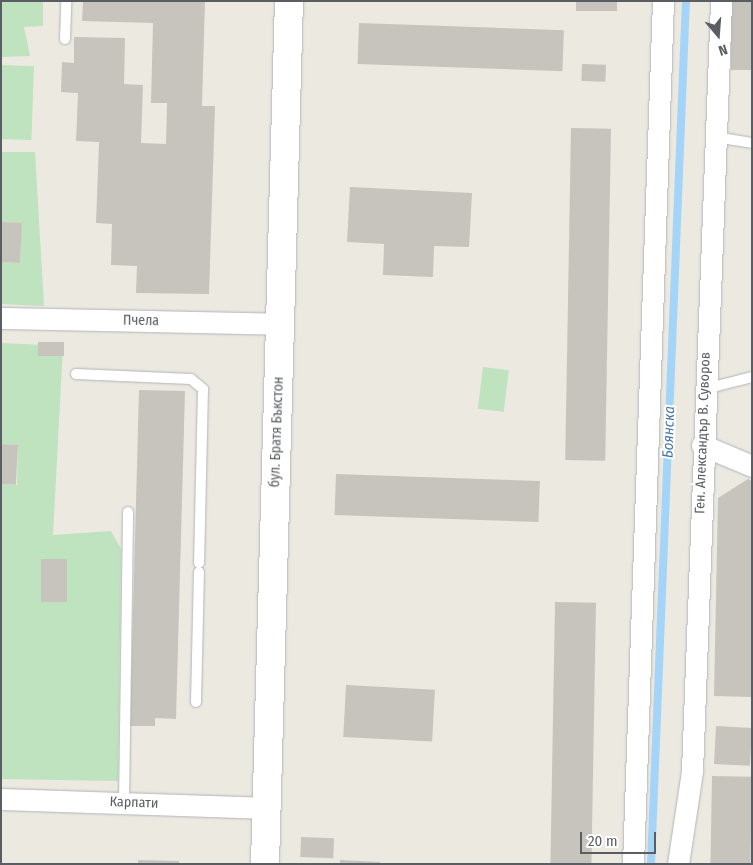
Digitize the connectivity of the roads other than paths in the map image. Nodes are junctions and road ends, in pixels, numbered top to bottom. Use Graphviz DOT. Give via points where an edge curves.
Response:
graph roads {
  1 [pos="66,1"];
  2 [pos="289,1"];
  3 [pos="663,1"];
  4 [pos="721,1"];
  5 [pos="65,39"];
  6 [pos="715,137"];
  7 [pos="752,143"];
  8 [pos="1,318"];
  9 [pos="280,324"];
  10 [pos="76,374"];
  11 [pos="752,377"];
  12 [pos="704,389"];
  13 [pos="702,445"];
  14 [pos="752,466"];
  15 [pos="128,512"];
  16 [pos="196,702"];
  17 [pos="1,799"];
  18 [pos="124,803"];
  19 [pos="267,808"];
  20 [pos="265,864"];
  21 [pos="633,864"];
  22 [pos="678,864"];
  1 -- 5 [label="lane"];
  2 -- 9 [label="street, бул. Братя Бъкстон"];
  3 -- 21 [label="street"];
  4 -- 6 [label="street, Ген. Александър В. Суворов"];
  6 -- 7 [label="lane"];
  6 -- 12 [label="street, Ген. Александър В. Суворов"];
  8 -- 9 [label="street, Пчела"];
  9 -- 19 [label="street, бул. Братя Бъкстон"];
  10 -- 16 [label="lane" via="191,379 203,389"];
  11 -- 12 [label="lane"];
  12 -- 13 [label="street, Ген. Александър В. Суворов"];
  13 -- 14 [label="street"];
  13 -- 22 [label="street, Ген. Александър В. Суворов" via="692,771"];
  15 -- 18 [label="lane"];
  17 -- 18 [label="street, Карпати"];
  18 -- 19 [label="street, Карпати"];
  19 -- 20 [label="street, бул. Братя Бъкстон"];
}
